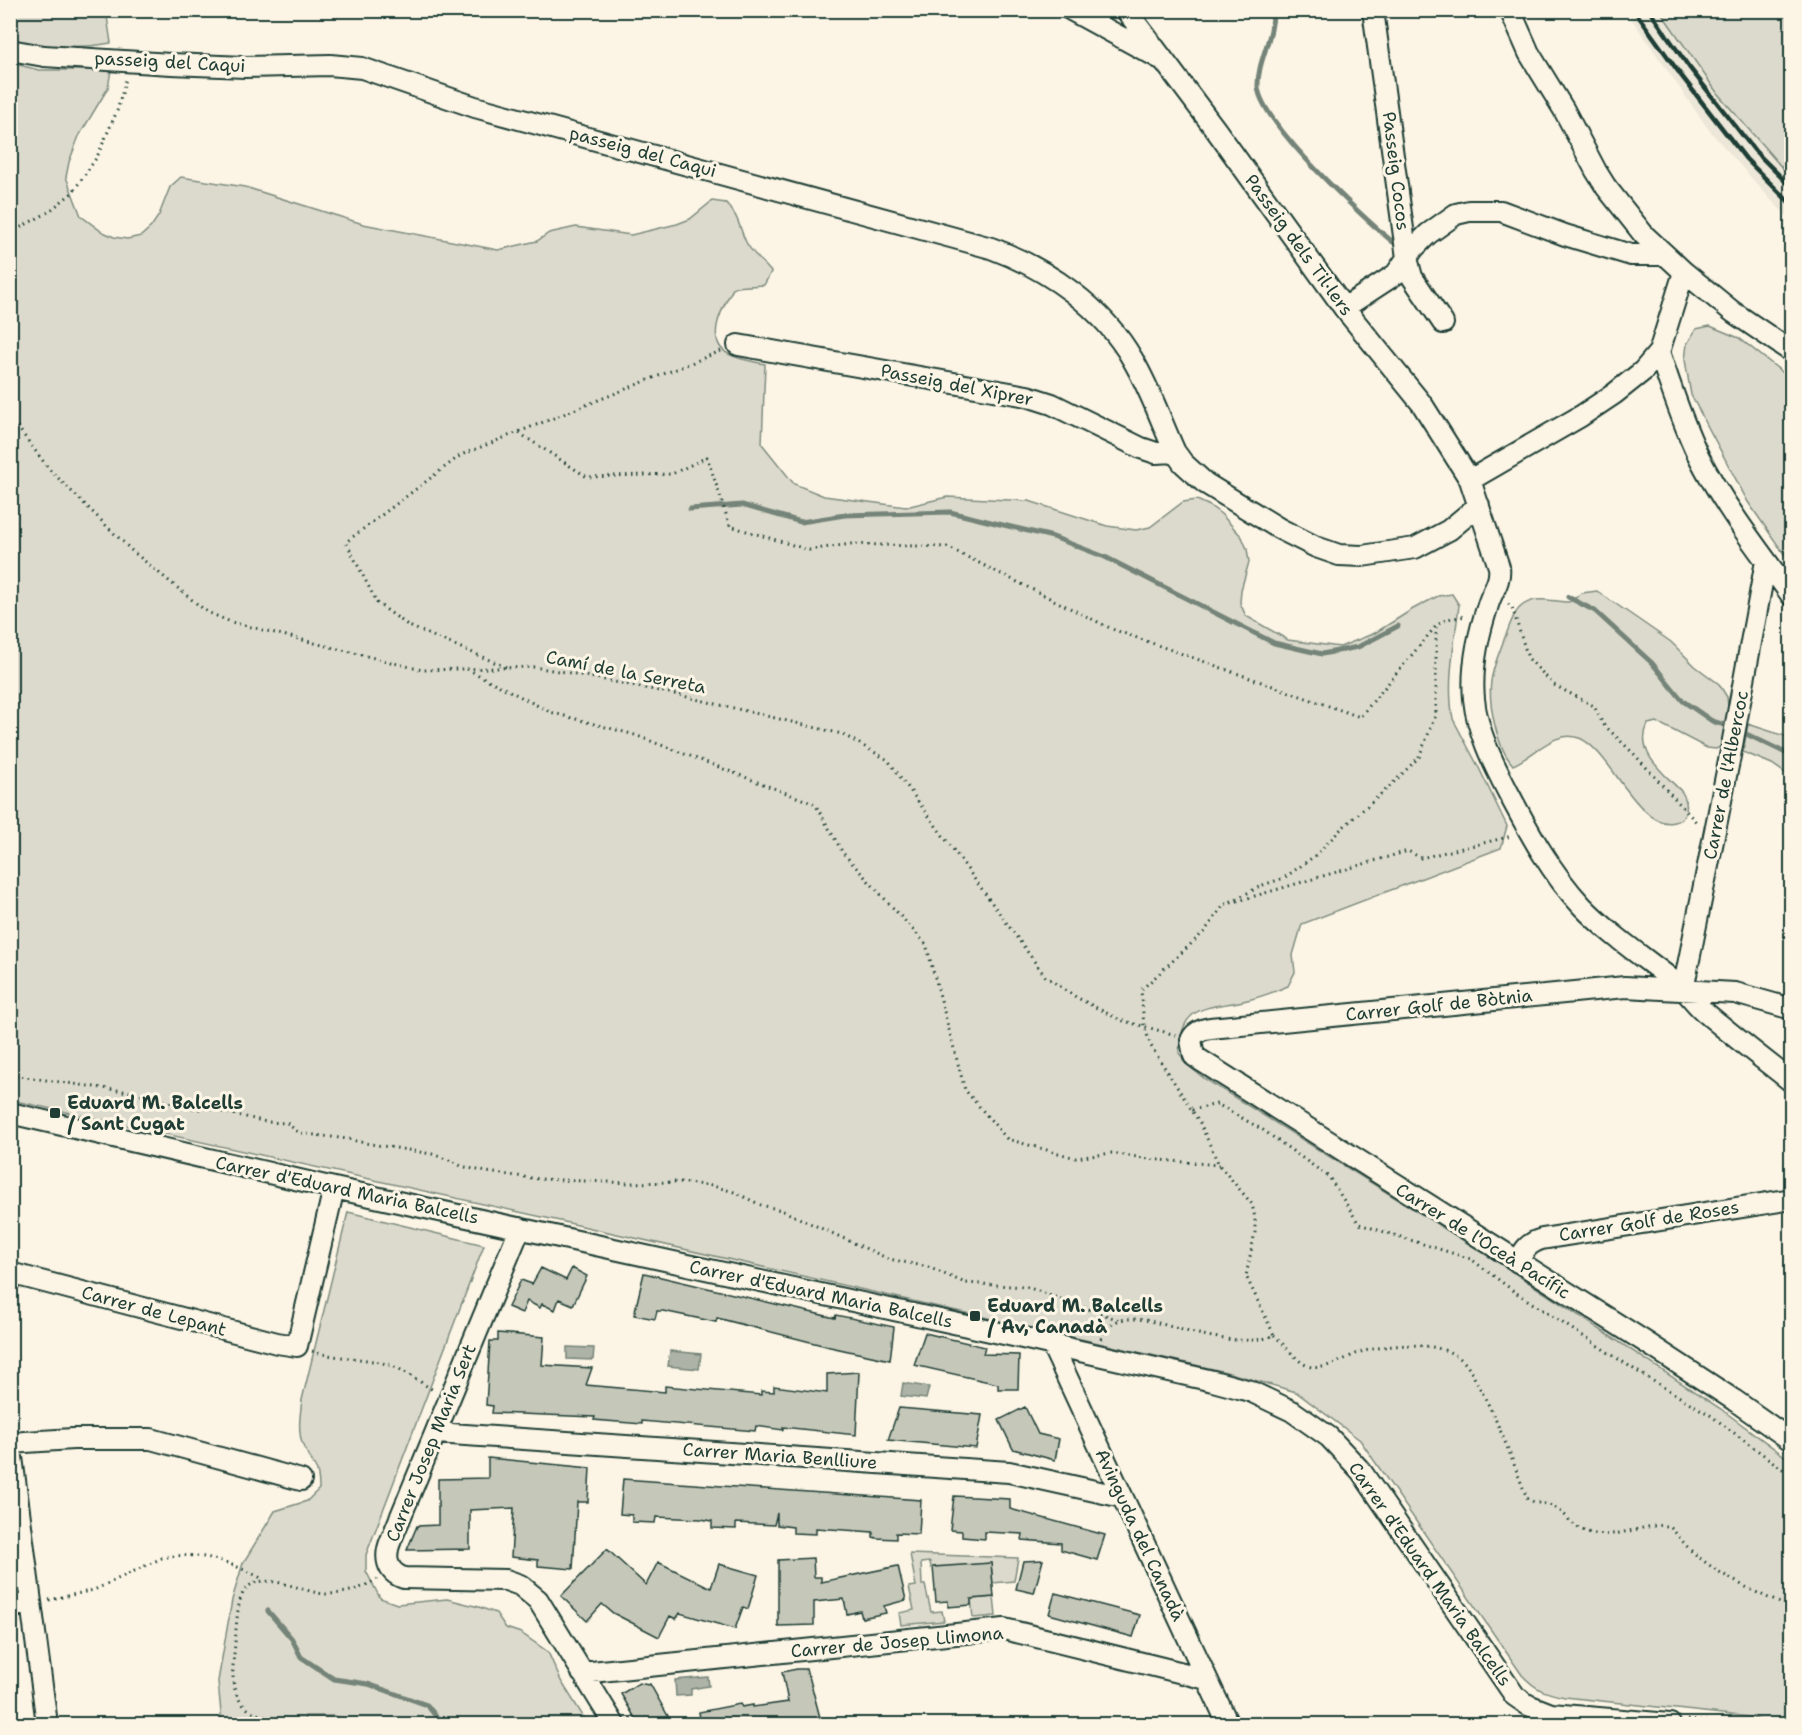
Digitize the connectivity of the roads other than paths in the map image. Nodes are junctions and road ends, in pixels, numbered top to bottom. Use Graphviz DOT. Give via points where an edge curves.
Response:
graph roads {
  1 [pos="1071,10"];
  2 [pos="1126,10"];
  3 [pos="1373,10"];
  4 [pos="1510,10"];
  5 [pos="10,50"];
  6 [pos="1164,60"];
  7 [pos="1665,255"];
  8 [pos="1407,258"];
  9 [pos="1684,272"];
  10 [pos="1344,308"];
  11 [pos="1443,323"];
  12 [pos="738,345"];
  13 [pos="1659,352"];
  14 [pos="1791,352"];
  15 [pos="1175,452"];
  16 [pos="1470,480"];
  17 [pos="1479,505"];
  18 [pos="1766,561"];
  19 [pos="1791,597"];
  20 [pos="1683,990"];
  21 [pos="1791,1009"];
  22 [pos="1193,1037"];
  23 [pos="1791,1082"];
  24 [pos="10,1113"];
  25 [pos="334,1188"];
  26 [pos="1791,1199"];
  27 [pos="520,1228"];
  28 [pos="1518,1262"];
  29 [pos="10,1273"];
  30 [pos="1052,1345"];
  31 [pos="436,1433"];
  32 [pos="1791,1441"];
  33 [pos="10,1442"];
  34 [pos="301,1480"];
  35 [pos="1122,1497"];
  36 [pos="31,1604"];
  37 [pos="10,1606"];
  38 [pos="582,1672"];
  39 [pos="1207,1679"];
  40 [pos="1677,1722"];
  41 [pos="47,1725"];
  42 [pos="614,1725"];
  43 [pos="1228,1725"];
  1 -- 6 [label="street"];
  2 -- 6 [label="street, Passeig dels Til·lers"];
  3 -- 8 [label="street, Passeig Cocos"];
  4 -- 7 [label="street" via="1529,53 1606,187"];
  5 -- 15 [label="street, passeig del Caqui" via="44,56 245,67 362,68 475,107 1008,254 1076,294 1116,333 1154,400"];
  6 -- 10 [label="street, Passeig dels Til·lers"];
  7 -- 8 [label="street" via="1631,255 1500,211 1482,210 1456,214 1428,234"];
  7 -- 9 [label="street"];
  8 -- 10 [label="street" via="1396,274"];
  8 -- 11 [label="street, Passeig Cocos" via="1412,277"];
  9 -- 13 [label="street"];
  9 -- 14 [label="street"];
  10 -- 16 [label="street, Passeig dels Til·lers" via="1422,404"];
  12 -- 15 [label="street, Passeig del Xiprer" via="1027,396 1052,404 1141,448 1156,453"];
  13 -- 16 [label="street" via="1614,394"];
  13 -- 18 [label="street" via="1698,456"];
  15 -- 17 [label="street" via="1205,483 1280,529 1340,555 1362,556 1415,548 1449,530"];
  16 -- 17 [label="street, Passeig dels Til·lers"];
  17 -- 20 [label="street, Passeig dels Til·lers" via="1501,576 1477,644 1473,679 1478,722 1487,750 1529,832 1582,906"];
  18 -- 19 [label="street"];
  18 -- 20 [label="street, Carrer de l'Albercoc"];
  20 -- 21 [label="street, Carrer Golf de Bòtnia" via="1735,993"];
  20 -- 22 [label="street, Carrer Golf de Bòtnia" via="1625,987 1221,1027 1204,1029"];
  20 -- 23 [label="street, Passeig dels Til·lers" via="1704,1012"];
  22 -- 28 [label="street, Carrer de l'Oceà Pacífic" via="1194,1056"];
  24 -- 25 [label="street, Carrer d'Eduard Maria Balcells"];
  25 -- 27 [label="street, Carrer d'Eduard Maria Balcells"];
  25 -- 29 [label="street, Carrer de Lepant" via="306,1346 277,1343"];
  26 -- 28 [label="street, Carrer Golf de Roses" via="1542,1239 1525,1248"];
  27 -- 30 [label="street, Carrer d'Eduard Maria Balcells"];
  27 -- 31 [label="street, Carrer Josep Maria Sert"];
  28 -- 32 [label="street, Carrer de l'Oceà Pacífic" via="1734,1400"];
  30 -- 35 [label="street, Avinguda del Canadà"];
  30 -- 40 [label="street, Carrer d'Eduard Maria Balcells" via="1250,1391 1292,1411 1329,1437 1360,1471 1515,1695 1528,1705 1551,1713"];
  31 -- 35 [label="street, Carrer Maria Benlliure" via="1009,1472"];
  31 -- 38 [label="street, Carrer Josep Maria Sert" via="388,1547 391,1569 405,1578 506,1580 520,1585 538,1600"];
  33 -- 34 [label="street" via="151,1439"];
  33 -- 36 [label="street"];
  35 -- 39 [label="street, Avinguda del Canadà"];
  36 -- 37 [label="street"];
  36 -- 41 [label="street"];
  38 -- 39 [label="street, Carrer de Josep Llimona" via="1004,1629"];
  38 -- 42 [label="street, Carrer Josep Maria Sert"];
  39 -- 43 [label="street, Avinguda del Canadà"];
}
